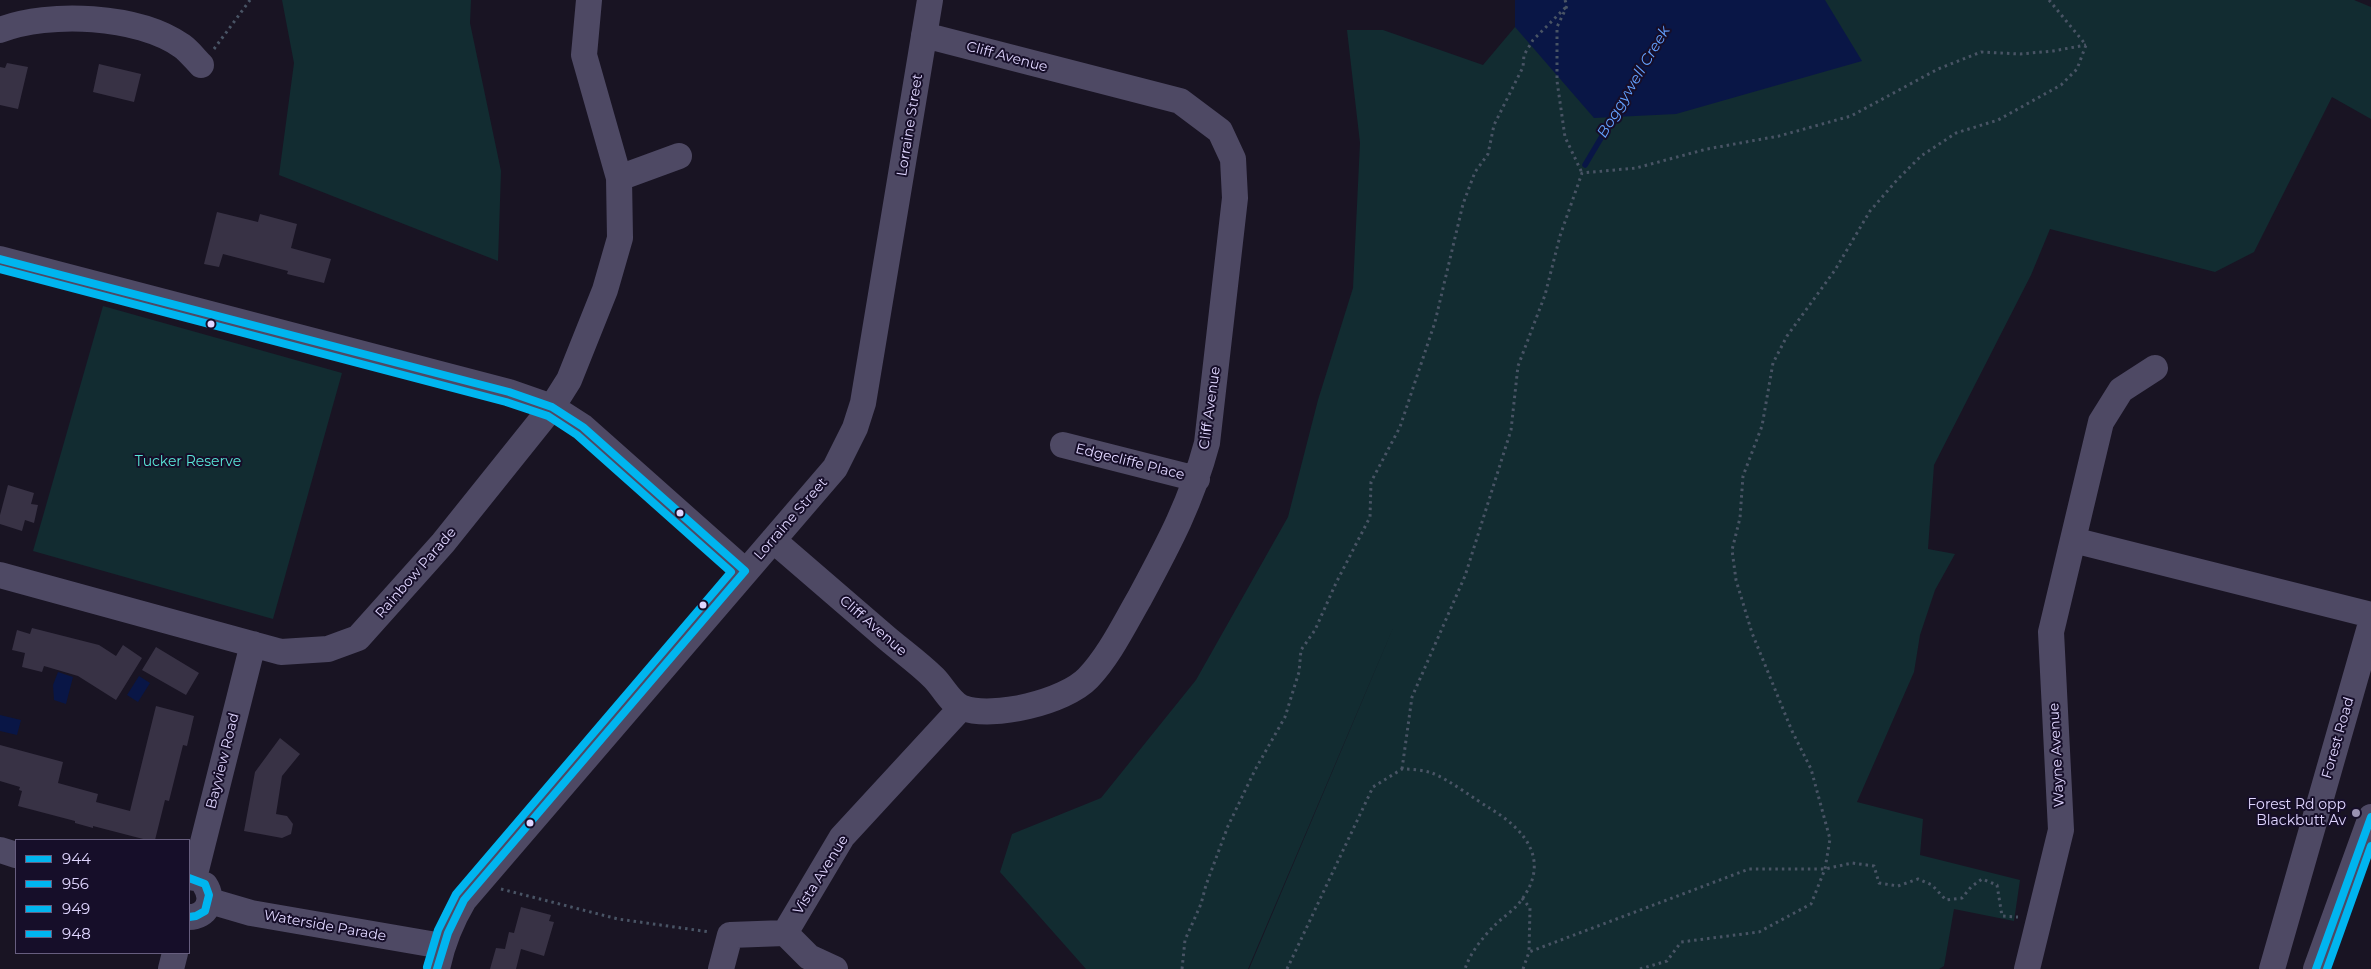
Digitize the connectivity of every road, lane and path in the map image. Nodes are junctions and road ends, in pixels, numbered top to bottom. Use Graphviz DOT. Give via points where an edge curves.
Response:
graph roads {
  1 [pos="250,0"];
  2 [pos="589,0"];
  3 [pos="930,0"];
  4 [pos="1566,0"];
  5 [pos="2049,0"];
  6 [pos="1567,6"];
  7 [pos="0,30"];
  8 [pos="924,35"];
  9 [pos="2086,45"];
  10 [pos="201,65"];
  11 [pos="679,156"];
  12 [pos="1582,173"];
  13 [pos="619,178"];
  14 [pos="0,259"];
  15 [pos="2154,368"];
  16 [pos="552,407"];
  17 [pos="1063,445"];
  18 [pos="1196,479"];
  19 [pos="773,540"];
  20 [pos="2073,540"];
  21 [pos="745,571"];
  22 [pos="0,575"];
  23 [pos="2371,615"];
  24 [pos="2371,623"];
  25 [pos="253,644"];
  26 [pos="961,708"];
  27 [pos="1402,769"];
  28 [pos="2371,818"];
  29 [pos="0,850"];
  30 [pos="15,855"];
  31 [pos="1825,869"];
  32 [pos="2362,869"];
  33 [pos="191,878"];
  34 [pos="500,889"];
  35 [pos="1522,898"];
  36 [pos="210,901"];
  37 [pos="2022,911"];
  38 [pos="190,917"];
  39 [pos="785,933"];
  40 [pos="730,935"];
  41 [pos="1530,952"];
  42 [pos="175,954"];
  43 [pos="439,958"];
  44 [pos="171,969"];
  45 [pos="721,969"];
  46 [pos="835,969"];
  47 [pos="1182,969"];
  48 [pos="1287,969"];
  49 [pos="1465,969"];
  50 [pos="1523,969"];
  51 [pos="1640,969"];
  52 [pos="2027,969"];
  53 [pos="2272,969"];
  54 [pos="2316,969"];
  1 -- 10 [label="path"];
  2 -- 13 [label="street, Rainbow Parade" via="584,55"];
  3 -- 8 [label="street, Lorraine Street"];
  4 -- 6 [label="path"];
  5 -- 9 [label="path"];
  6 -- 12 [label="path" via="1557,27 1557,81 1564,137"];
  6 -- 47 [label="path" via="1533,40 1524,55 1522,67 1494,125 1488,154 1475,172 1463,204 1435,322 1400,427 1371,482 1370,517 1301,650 1299,672 1285,717 1228,826 1185,940"];
  7 -- 10 [label="street" via="19,23 70,18 112,21 148,31 181,46"];
  8 -- 18 [label="street, Cliff Avenue" via="1180,101 1220,131 1233,158 1235,198 1207,443"];
  8 -- 19 [label="street, Lorraine Street" via="863,403 855,428 834,468"];
  9 -- 12 [label="path" via="2020,54 1982,52 1938,69 1851,116 1779,136 1707,149 1636,168"];
  9 -- 31 [label="path" via="2078,69 2061,85 1998,120 1956,134 1921,156 1897,180 1870,211 1835,270 1787,336 1773,363 1762,426 1743,476 1740,518 1732,550 1736,580 1752,633 1811,769 1830,839"];
  11 -- 13 [label="street"];
  12 -- 27 [label="path" via="1560,236 1545,296 1518,366 1511,430 1465,576 1412,697"];
  13 -- 16 [label="street, Rainbow Parade" via="620,238 606,290 569,380"];
  14 -- 16 [label="street" via="509,392"];
  15 -- 20 [label="street, Wayne Avenue" via="2121,390 2101,422"];
  16 -- 21 [label="street" via="583,427"];
  16 -- 25 [label="street, Rainbow Parade" via="443,543 358,638 328,649 281,652"];
  17 -- 18 [label="street, Edgecliffe Place"];
  18 -- 26 [label="street, Cliff Avenue" via="1184,513 1126,623 1087,679 1046,702 980,711"];
  19 -- 21 [label="street, Lorraine Street"];
  19 -- 26 [label="street, Cliff Avenue" via="934,678"];
  20 -- 23 [label="street"];
  20 -- 52 [label="street, Wayne Avenue" via="2051,632 2061,830"];
  21 -- 43 [label="street, Lorraine Street" via="464,900"];
  22 -- 25 [label="street, Rainbow Parade"];
  24 -- 53 [label="street, Forest Road"];
  25 -- 33 [label="street, Bayview Road"];
  26 -- 39 [label="street, Vista Avenue" via="842,837"];
  27 -- 35 [label="path" via="1432,773 1509,820 1526,838 1535,865 1532,881"];
  27 -- 48 [label="path" via="1372,787"];
  28 -- 32 [label="street"];
  29 -- 30 [label="street"];
  31 -- 37 [label="path" via="1852,863 1874,866 1879,883 1898,886 1918,879 1932,885 1946,900 1962,898 1982,879 1996,886 2002,916 2018,918"];
  31 -- 41 [label="path" via="1749,870"];
  31 -- 51 [label="path" via="1811,904 1759,932 1681,942 1667,961"];
  32 -- 54 [label="street"];
  33 -- 36 [label="street" via="205,884"];
  34 -- 40 [label="path" via="618,919"];
  35 -- 41 [label="path" via="1530,908"];
  35 -- 49 [label="path" via="1494,926 1469,958"];
  36 -- 38 [label="street" via="204,912"];
  36 -- 43 [label="street, Waterside Parade"];
  39 -- 40 [label="street"];
  39 -- 46 [label="street" via="809,957"];
  40 -- 45 [label="street"];
  41 -- 50 [label="path"];
  42 -- 44 [label="street"];
}
